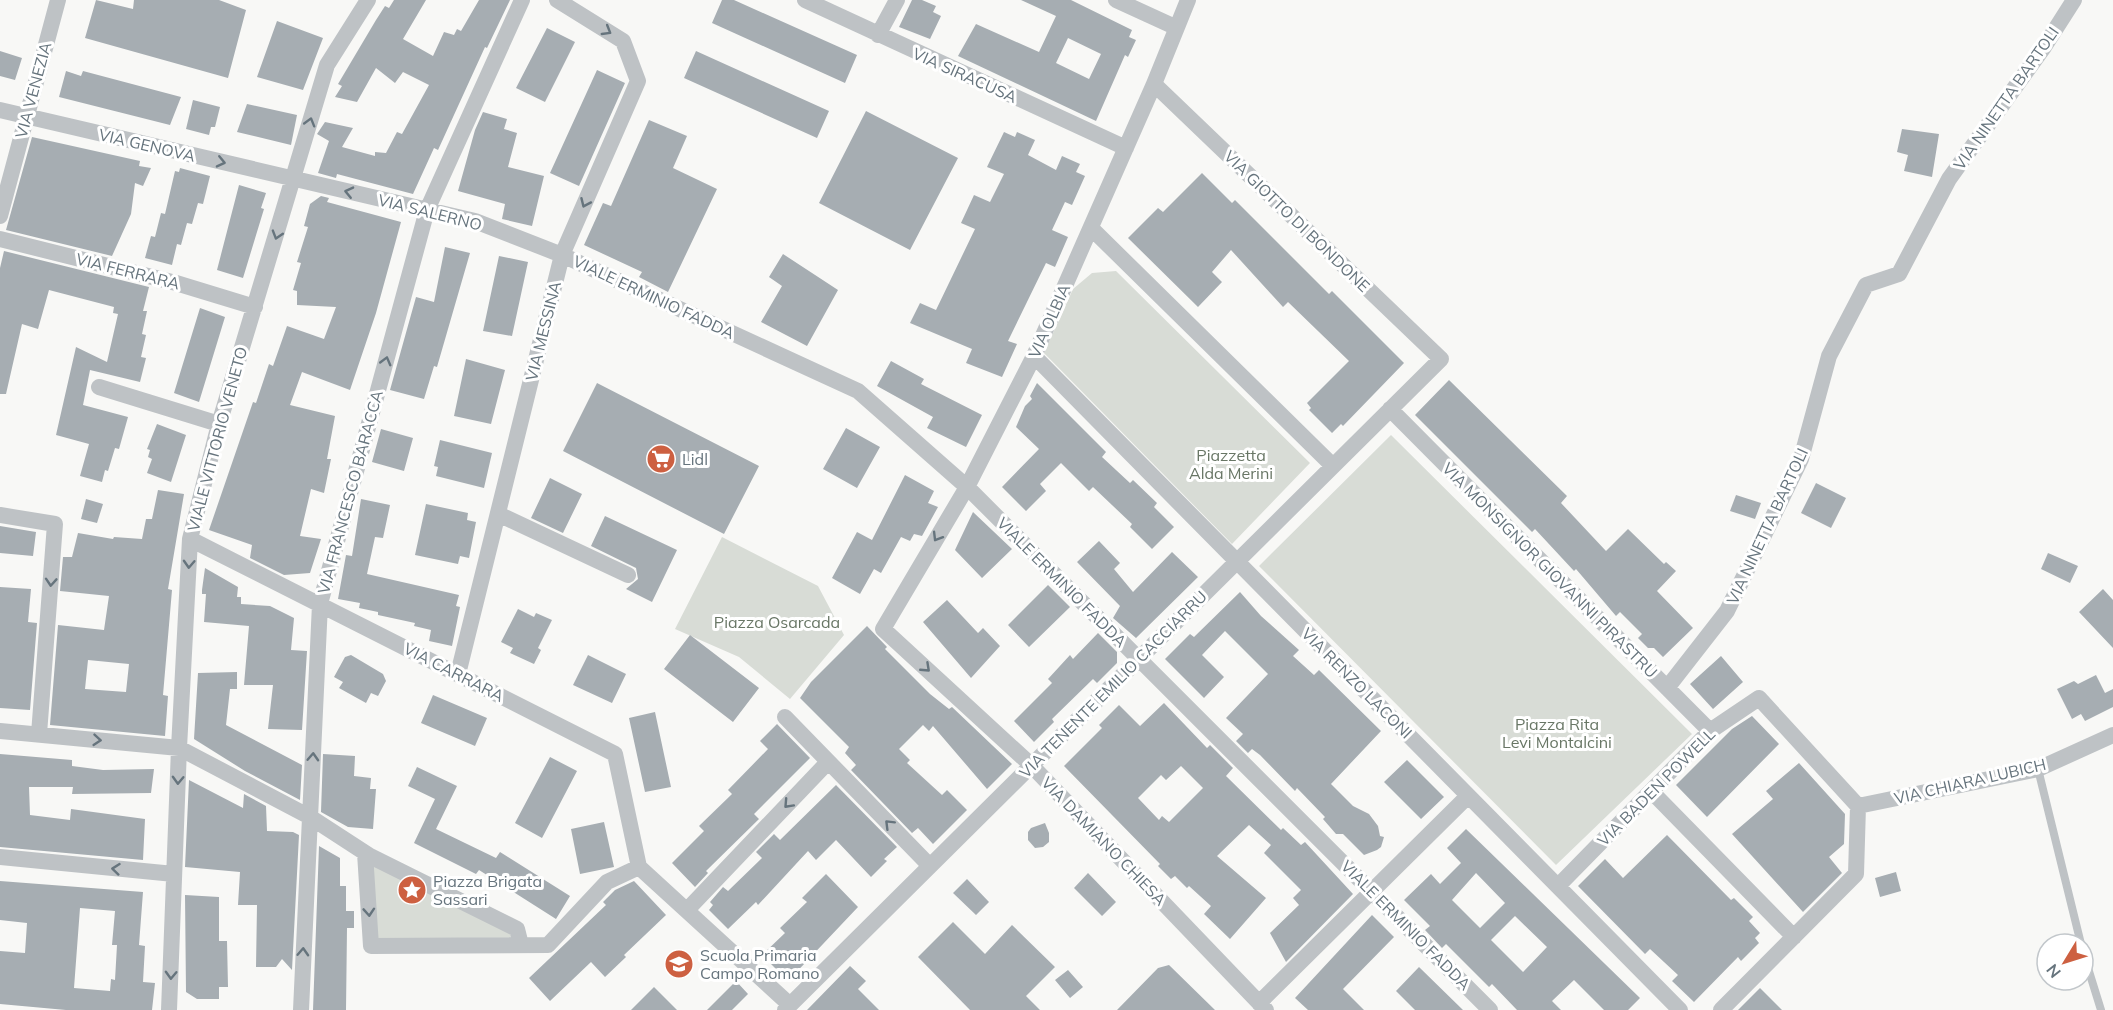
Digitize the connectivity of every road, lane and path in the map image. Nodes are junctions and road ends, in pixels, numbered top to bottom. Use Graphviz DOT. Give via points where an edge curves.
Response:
graph roads {
  1 [pos="58,0"];
  2 [pos="368,0"];
  3 [pos="522,0"];
  4 [pos="557,0"];
  5 [pos="805,0"];
  6 [pos="897,0"];
  7 [pos="1116,0"];
  8 [pos="1188,0"];
  9 [pos="2074,0"];
  10 [pos="1175,27"];
  11 [pos="878,35"];
  12 [pos="1154,84"];
  13 [pos="0,110"];
  14 [pos="25,116"];
  15 [pos="1126,148"];
  16 [pos="294,179"];
  17 [pos="427,210"];
  18 [pos="0,216"];
  19 [pos="1091,228"];
  20 [pos="0,239"];
  21 [pos="562,255"];
  22 [pos="255,307"];
  23 [pos="1034,356"];
  24 [pos="1441,359"];
  25 [pos="99,387"];
  26 [pos="1390,409"];
  27 [pos="219,424"];
  28 [pos="1333,466"];
  29 [pos="967,487"];
  30 [pos="498,514"];
  31 [pos="0,515"];
  32 [pos="190,539"];
  33 [pos="1236,561"];
  34 [pos="628,575"];
  35 [pos="320,604"];
  36 [pos="883,628"];
  37 [pos="1138,658"];
  38 [pos="458,674"];
  39 [pos="1667,688"];
  40 [pos="785,717"];
  41 [pos="0,731"];
  42 [pos="1710,731"];
  43 [pos="39,734"];
  44 [pos="2113,735"];
  45 [pos="179,747"];
  46 [pos="828,762"];
  47 [pos="1031,765"];
  48 [pos="2038,769"];
  49 [pos="1651,791"];
  50 [pos="1468,796"];
  51 [pos="1858,806"];
  52 [pos="310,817"];
  53 [pos="365,854"];
  54 [pos="0,857"];
  55 [pos="930,866"];
  56 [pos="639,867"];
  57 [pos="174,874"];
  58 [pos="1558,886"];
  59 [pos="1370,890"];
  60 [pos="687,910"];
  61 [pos="2078,932"];
  62 [pos="1794,938"];
  63 [pos="521,945"];
  64 [pos="2095,991"];
  65 [pos="1263,1006"];
  66 [pos="788,1008"];
  67 [pos="169,1010"];
  68 [pos="301,1010"];
  69 [pos="1490,1010"];
  70 [pos="1680,1010"];
  71 [pos="1721,1010"];
  72 [pos="2101,1010"];
  1 -- 14 [label="street, VIA VENEZIA"];
  16 -- 2 [label="street, VIALE VITTORIO VENETO, one-way" via="327,65"];
  3 -- 17 [label="street, VIA FRANCESCO BARACCA"];
  4 -- 21 [label="street, VIA MESSINA, one-way" via="623,41 638,81"];
  5 -- 11 [label="street, VIA SIRACUSA"];
  6 -- 11 [label="street"];
  7 -- 10 [label="street"];
  8 -- 10 [label="street, VIA OLBIA"];
  9 -- 39 [label="street, VIA NINETTA BARTOLI" via="1949,179 1899,274 1866,285 1829,356 1801,459 1727,611"];
  10 -- 12 [label="street, VIA OLBIA"];
  11 -- 15 [label="street, VIA SIRACUSA"];
  12 -- 15 [label="street, VIA OLBIA"];
  12 -- 24 [label="street, VIA GIOTTO DI BONDONE"];
  13 -- 14 [label="street, VIA GENOVA"];
  14 -- 16 [label="street, VIA GENOVA, one-way"];
  14 -- 18 [label="street, VIA VENEZIA"];
  15 -- 19 [label="street, VIA OLBIA"];
  17 -- 16 [label="street, VIA SALERNO, one-way"];
  16 -- 22 [label="street, VIALE VITTORIO VENETO, one-way"];
  17 -- 21 [label="street, VIA SALERNO" via="475,221"];
  35 -- 17 [label="street, VIA FRANCESCO BARACCA, one-way"];
  19 -- 23 [label="street, VIA OLBIA"];
  19 -- 28 [label="street"];
  20 -- 22 [label="street, VIA FERRARA"];
  21 -- 29 [label="street, VIALE ERMINIO FADDA" via="858,391"];
  21 -- 30 [label="street, VIA MESSINA"];
  22 -- 27 [label="street, VIALE VITTORIO VENETO"];
  23 -- 29 [label="street, VIA OLBIA"];
  23 -- 33 [label="street, VIA RENZO LACONI"];
  24 -- 26 [label="street, VIA TENENTE EMILIO CACCIARRU"];
  25 -- 27 [label="street"];
  26 -- 28 [label="street, VIA TENENTE EMILIO CACCIARRU"];
  26 -- 39 [label="street, VIA MONSIGNOR GIOVANNI PIRASTRU"];
  27 -- 32 [label="street, VIALE VITTORIO VENETO"];
  28 -- 33 [label="street, VIA TENENTE EMILIO CACCIARRU"];
  29 -- 36 [label="street, VIA OLBIA, one-way"];
  29 -- 37 [label="street, VIALE ERMINIO FADDA"];
  30 -- 34 [label="street"];
  30 -- 38 [label="street, VIA MESSINA"];
  31 -- 43 [label="street, one-way" via="55,524"];
  32 -- 35 [label="street, VIA CARRARA"];
  32 -- 45 [label="street, VIALE VITTORIO VENETO, one-way"];
  33 -- 37 [label="street, VIA TENENTE EMILIO CACCIARRU"];
  33 -- 50 [label="street, VIA RENZO LACONI"];
  35 -- 38 [label="street, VIA CARRARA"];
  52 -- 35 [label="street, VIA FRANCESCO BARACCA, one-way"];
  36 -- 47 [label="street, VIA DAMIANO CHIESA, one-way"];
  37 -- 47 [label="street, VIA TENENTE EMILIO CACCIARRU"];
  37 -- 59 [label="street, VIALE ERMINIO FADDA"];
  38 -- 56 [label="street, VIA CARRARA" via="615,754"];
  39 -- 42 [label="street, VIA MONSIGNOR GIOVANNI PIRASTRU"];
  40 -- 46 [label="street"];
  41 -- 43 [label="street"];
  42 -- 49 [label="street, VIA BADEN POWELL"];
  42 -- 51 [label="street, VIA BADEN POWELL" via="1759,698"];
  43 -- 45 [label="street, one-way"];
  44 -- 48 [label="street, VIA CHIARA LUBICH"];
  45 -- 52 [label="street"];
  45 -- 57 [label="street, VIALE VITTORIO VENETO, one-way"];
  55 -- 46 [label="street, one-way"];
  46 -- 60 [label="street, one-way"];
  47 -- 55 [label="street, VIA TENENTE EMILIO CACCIARRU"];
  47 -- 65 [label="street, VIA DAMIANO CHIESA"];
  48 -- 51 [label="street, VIA CHIARA LUBICH"];
  48 -- 61 [label="lane"];
  49 -- 58 [label="street, VIA BADEN POWELL"];
  49 -- 62 [label="street"];
  50 -- 58 [label="street, VIA RENZO LACONI"];
  50 -- 59 [label="street"];
  51 -- 62 [label="street" via="1856,874"];
  52 -- 53 [label="street"];
  68 -- 52 [label="street, VIA FRANCESCO BARACCA, one-way"];
  53 -- 63 [label="street" via="517,928"];
  53 -- 63 [label="street, one-way" via="371,945"];
  57 -- 54 [label="street, one-way"];
  55 -- 66 [label="street, VIA TENENTE EMILIO CACCIARRU"];
  56 -- 60 [label="street"];
  56 -- 63 [label="street" via="607,882 548,945"];
  57 -- 67 [label="street, VIALE VITTORIO VENETO, one-way"];
  58 -- 70 [label="street, VIA RENZO LACONI"];
  59 -- 65 [label="street"];
  59 -- 69 [label="street, VIALE ERMINIO FADDA"];
  60 -- 66 [label="street"];
  62 -- 71 [label="street"];
  64 -- 72 [label="lane"];
}
